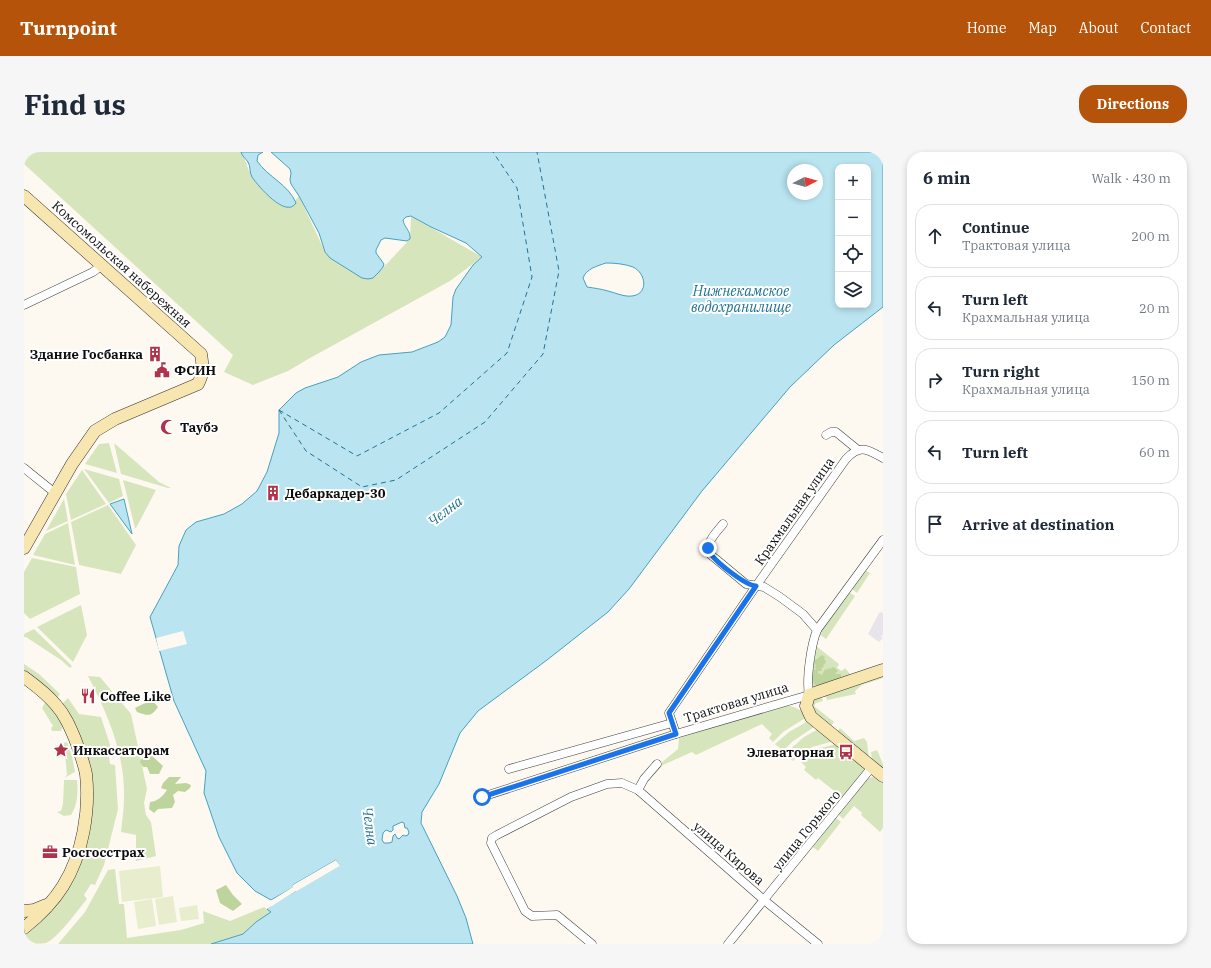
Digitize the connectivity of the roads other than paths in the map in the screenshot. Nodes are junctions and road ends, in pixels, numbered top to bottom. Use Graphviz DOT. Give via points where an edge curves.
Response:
graph roads {
  1 [pos="24,196"];
  2 [pos="102,265"];
  3 [pos="24,305"];
  4 [pos="826,435"];
  5 [pos="859,450"];
  6 [pos="883,458"];
  7 [pos="24,468"];
  8 [pos="56,494"];
  9 [pos="723,524"];
  10 [pos="883,540"];
  11 [pos="24,548"];
  12 [pos="756,586"];
  13 [pos="817,630"];
  14 [pos="883,670"];
  15 [pos="24,677"];
  16 [pos="809,694"];
  17 [pos="672,723"];
  18 [pos="676,734"];
  19 [pos="657,764"];
  20 [pos="872,767"];
  21 [pos="508,769"];
  22 [pos="883,776"];
  23 [pos="638,790"];
  24 [pos="482,797"];
  25 [pos="764,900"];
  26 [pos="50,903"];
  27 [pos="24,911"];
  28 [pos="24,928"];
  29 [pos="590,942"];
  30 [pos="580,944"];
  31 [pos="728,944"];
  32 [pos="818,944"];
  1 -- 2 [label="street, Комсомольская набережная"];
  2 -- 3 [label="street" via="93,272"];
  2 -- 8 [label="street, Комсомольская набережная" via="201,354 203,375 198,384 115,418 95,431 72,464"];
  4 -- 5 [label="street" via="836,432"];
  5 -- 6 [label="street" via="869,450"];
  5 -- 12 [label="street, Крахмальная улица" via="853,451 846,459"];
  7 -- 8 [label="street"];
  8 -- 11 [label="street"];
  9 -- 12 [label="street" via="709,542 708,551 746,584"];
  10 -- 13 [label="street"];
  12 -- 13 [label="street" via="764,587 780,597 803,614"];
  12 -- 17 [label="street, Крахмальная улица" via="669,713"];
  13 -- 16 [label="street" via="807,686"];
  14 -- 16 [label="street, Трактовая улица"];
  15 -- 26 [label="street" via="57,706 72,733 86,773 84,830 74,865"];
  16 -- 18 [label="street, Трактовая улица"];
  16 -- 20 [label="street" via="806,706 811,717"];
  17 -- 18 [label="street, Крахмальная улица"];
  17 -- 21 [label="street"];
  18 -- 24 [label="street, Трактовая улица"];
  19 -- 23 [label="street" via="644,778"];
  20 -- 22 [label="street"];
  20 -- 25 [label="street, улица Горького"];
  23 -- 25 [label="street, улица Кирова"];
  23 -- 29 [label="street, улица Кирова" via="622,783 606,784 571,797 522,821 492,838 490,843 525,911 532,916 557,915"];
  25 -- 31 [label="street, улица Горького"];
  25 -- 32 [label="street, улица Кирова"];
  26 -- 27 [label="street"];
  26 -- 28 [label="street"];
  29 -- 30 [label="street"];
}
